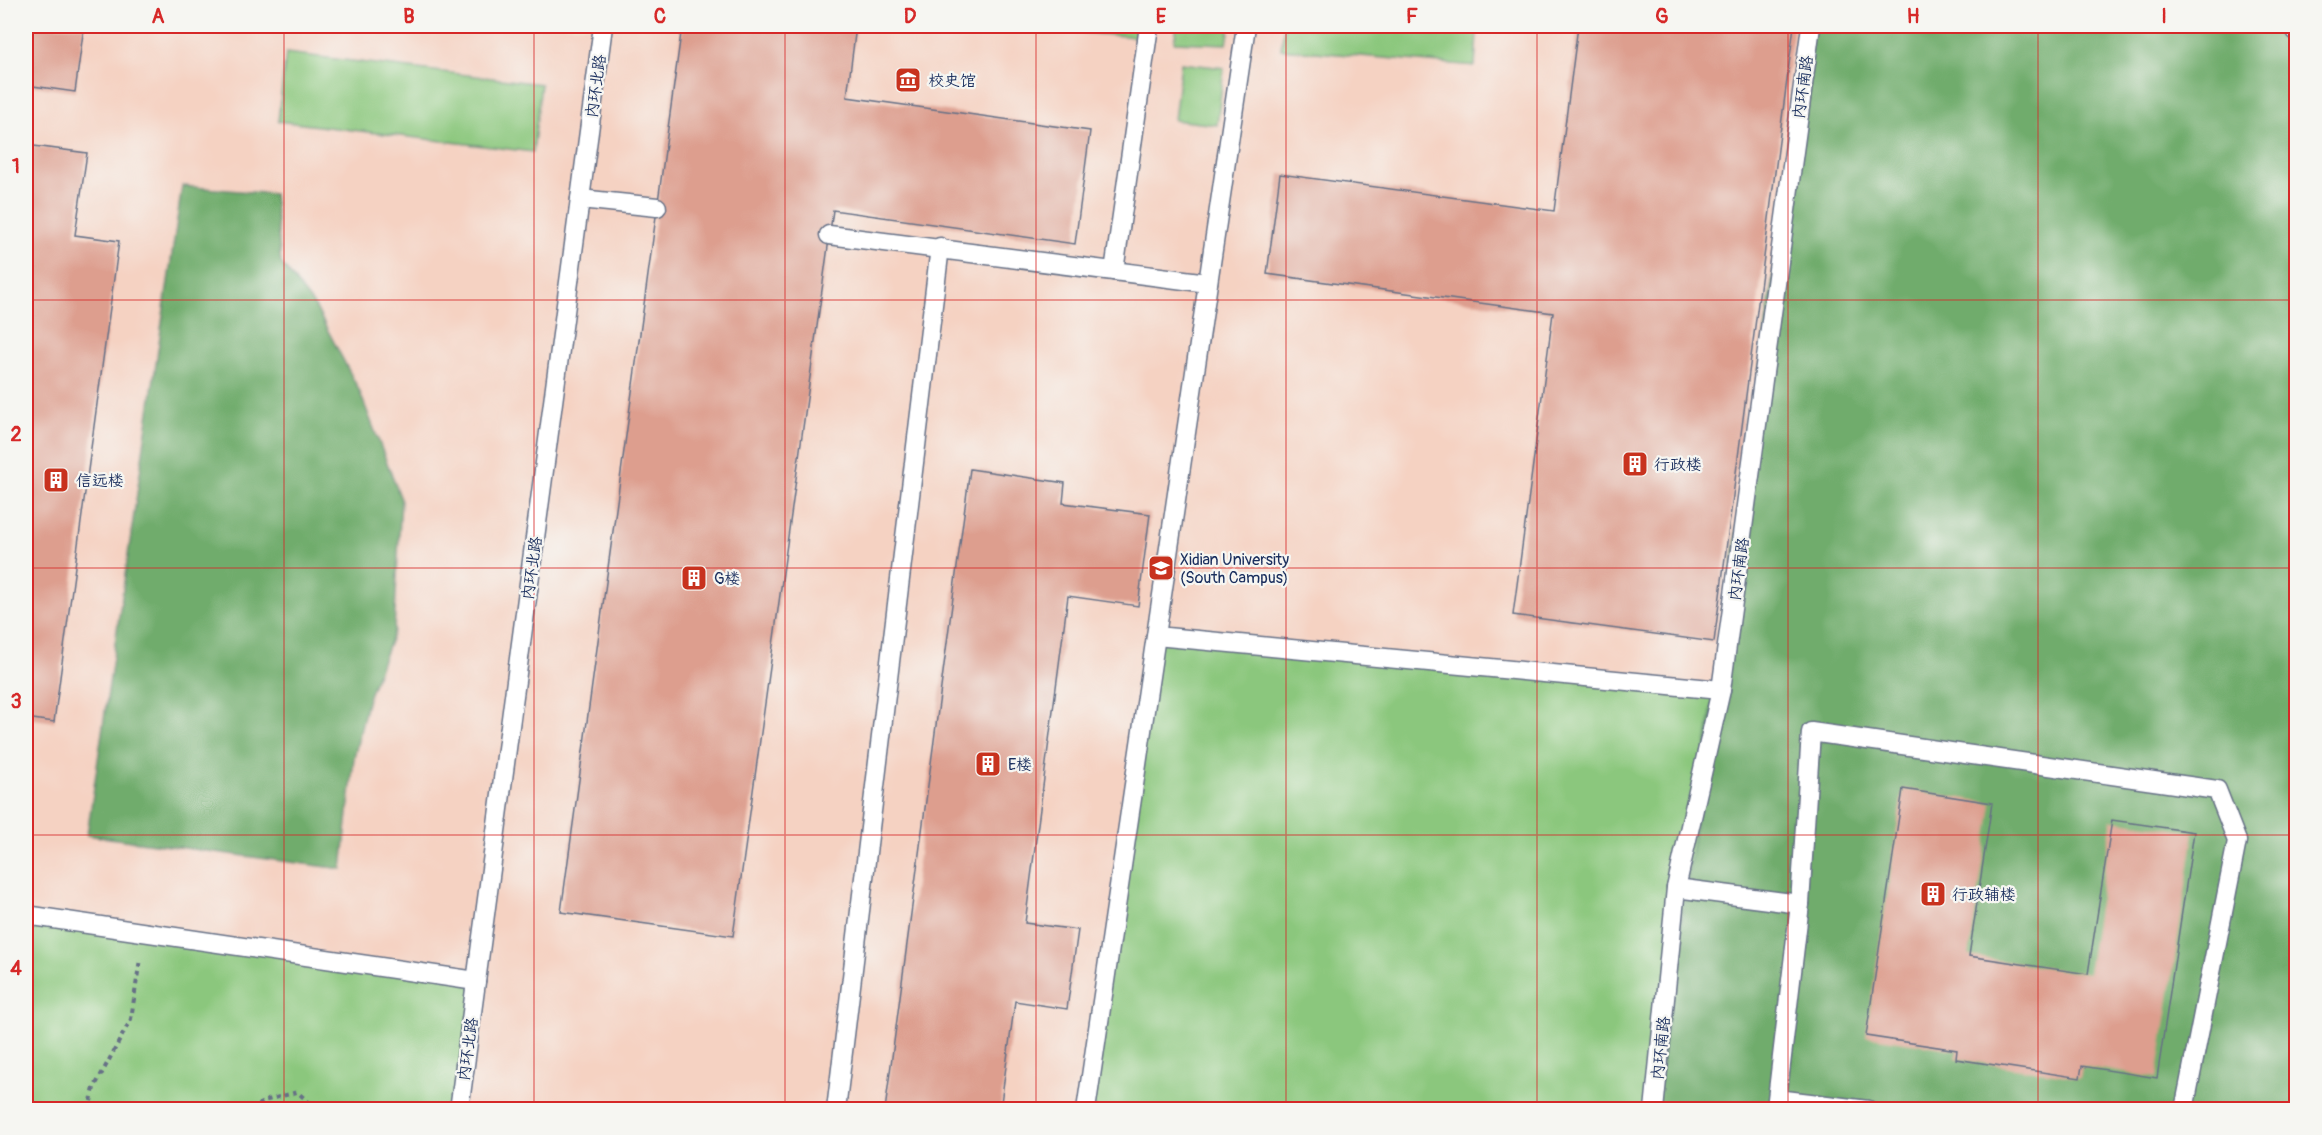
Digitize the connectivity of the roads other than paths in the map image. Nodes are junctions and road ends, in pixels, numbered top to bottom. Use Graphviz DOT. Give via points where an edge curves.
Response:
graph roads {
  1 [pos="603,26"];
  2 [pos="1149,26"];
  3 [pos="1246,26"];
  4 [pos="1811,26"];
  5 [pos="2294,26"];
  6 [pos="2296,31"];
  7 [pos="580,199"];
  8 [pos="657,207"];
  9 [pos="829,235"];
  10 [pos="940,247"];
  11 [pos="1114,271"];
  12 [pos="1208,283"];
  13 [pos="1156,636"];
  14 [pos="1721,690"];
  15 [pos="1676,888"];
  16 [pos="1800,904"];
  17 [pos="26,915"];
  18 [pos="476,981"];
  19 [pos="459,1110"];
  20 [pos="836,1110"];
  21 [pos="1086,1110"];
  22 [pos="1654,1110"];
  23 [pos="1868,1110"];
  24 [pos="2184,1110"];
  1 -- 7 [label="lane, 内环北路"];
  2 -- 11 [label="lane"];
  3 -- 12 [label="lane"];
  4 -- 14 [label="lane, 内环南路"];
  5 -- 6 [label="lane"];
  7 -- 8 [label="lane"];
  7 -- 18 [label="lane, 内环北路"];
  9 -- 10 [label="lane"];
  10 -- 11 [label="lane"];
  10 -- 20 [label="lane"];
  11 -- 12 [label="lane"];
  12 -- 13 [label="lane"];
  13 -- 14 [label="lane"];
  13 -- 21 [label="lane"];
  14 -- 15 [label="lane, 内环南路"];
  15 -- 16 [label="lane"];
  15 -- 22 [label="lane, 内环南路"];
  16 -- 23 [label="lane" via="1777,1098"];
  16 -- 24 [label="lane" via="1811,732 2217,790 2238,841"];
  17 -- 18 [label="lane"];
  18 -- 19 [label="lane, 内环北路"];
}
